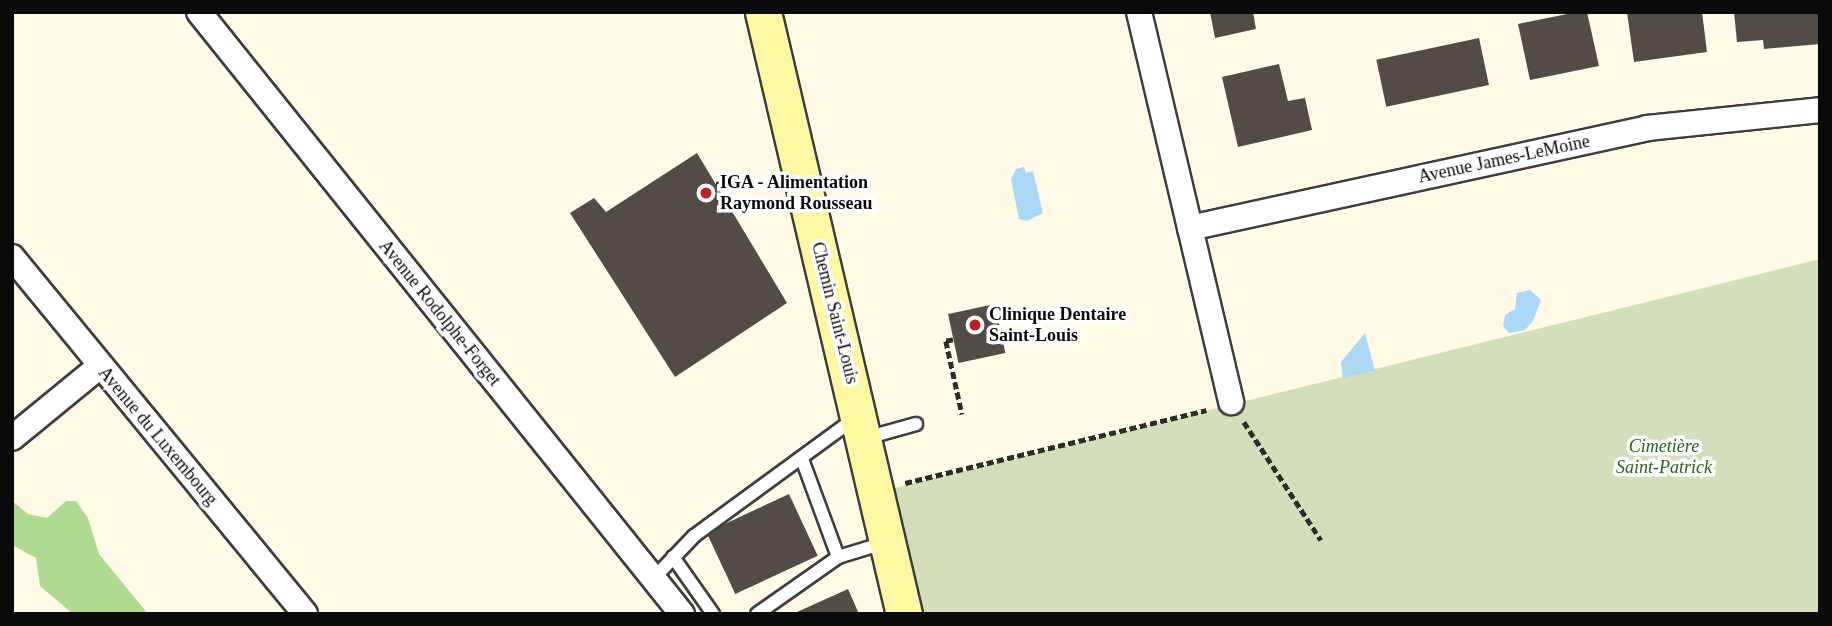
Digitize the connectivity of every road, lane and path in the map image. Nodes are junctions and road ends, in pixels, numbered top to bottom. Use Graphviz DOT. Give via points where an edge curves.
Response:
graph roads {
  1 [pos="199,12"];
  2 [pos="763,12"];
  3 [pos="1139,12"];
  4 [pos="1820,110"];
  5 [pos="751,177"];
  6 [pos="716,184"];
  7 [pos="1190,228"];
  8 [pos="12,257"];
  9 [pos="953,340"];
  10 [pos="100,366"];
  11 [pos="1231,401"];
  12 [pos="962,414"];
  13 [pos="916,424"];
  14 [pos="863,426"];
  15 [pos="12,438"];
  16 [pos="802,459"];
  17 [pos="897,484"];
  18 [pos="1321,540"];
  19 [pos="888,542"];
  20 [pos="673,557"];
  21 [pos="838,557"];
  22 [pos="653,578"];
  23 [pos="305,614"];
  24 [pos="682,614"];
  25 [pos="713,614"];
  26 [pos="757,614"];
  27 [pos="904,614"];
  1 -- 22 [label="street, Avenue Rodolphe-Forget"];
  2 -- 14 [label="street, Chemin Saint-Louis"];
  3 -- 7 [label="street"];
  4 -- 7 [label="street, Avenue James-LeMoine" via="1647,128"];
  5 -- 6 [label="path"];
  7 -- 11 [label="street"];
  8 -- 10 [label="street, Avenue du Luxembourg"];
  9 -- 12 [label="path" via="946,341"];
  10 -- 15 [label="street"];
  10 -- 23 [label="street, Avenue du Luxembourg"];
  11 -- 17 [label="path"];
  11 -- 18 [label="path"];
  13 -- 14 [label="lane"];
  14 -- 16 [label="lane"];
  14 -- 19 [label="street, Chemin Saint-Louis"];
  16 -- 20 [label="lane" via="694,536"];
  16 -- 21 [label="lane"];
  19 -- 21 [label="lane"];
  19 -- 27 [label="street, Chemin Saint-Louis"];
  20 -- 22 [label="lane"];
  20 -- 25 [label="lane"];
  21 -- 26 [label="lane"];
  22 -- 24 [label="street, Avenue Rodolphe-Forget"];
}
